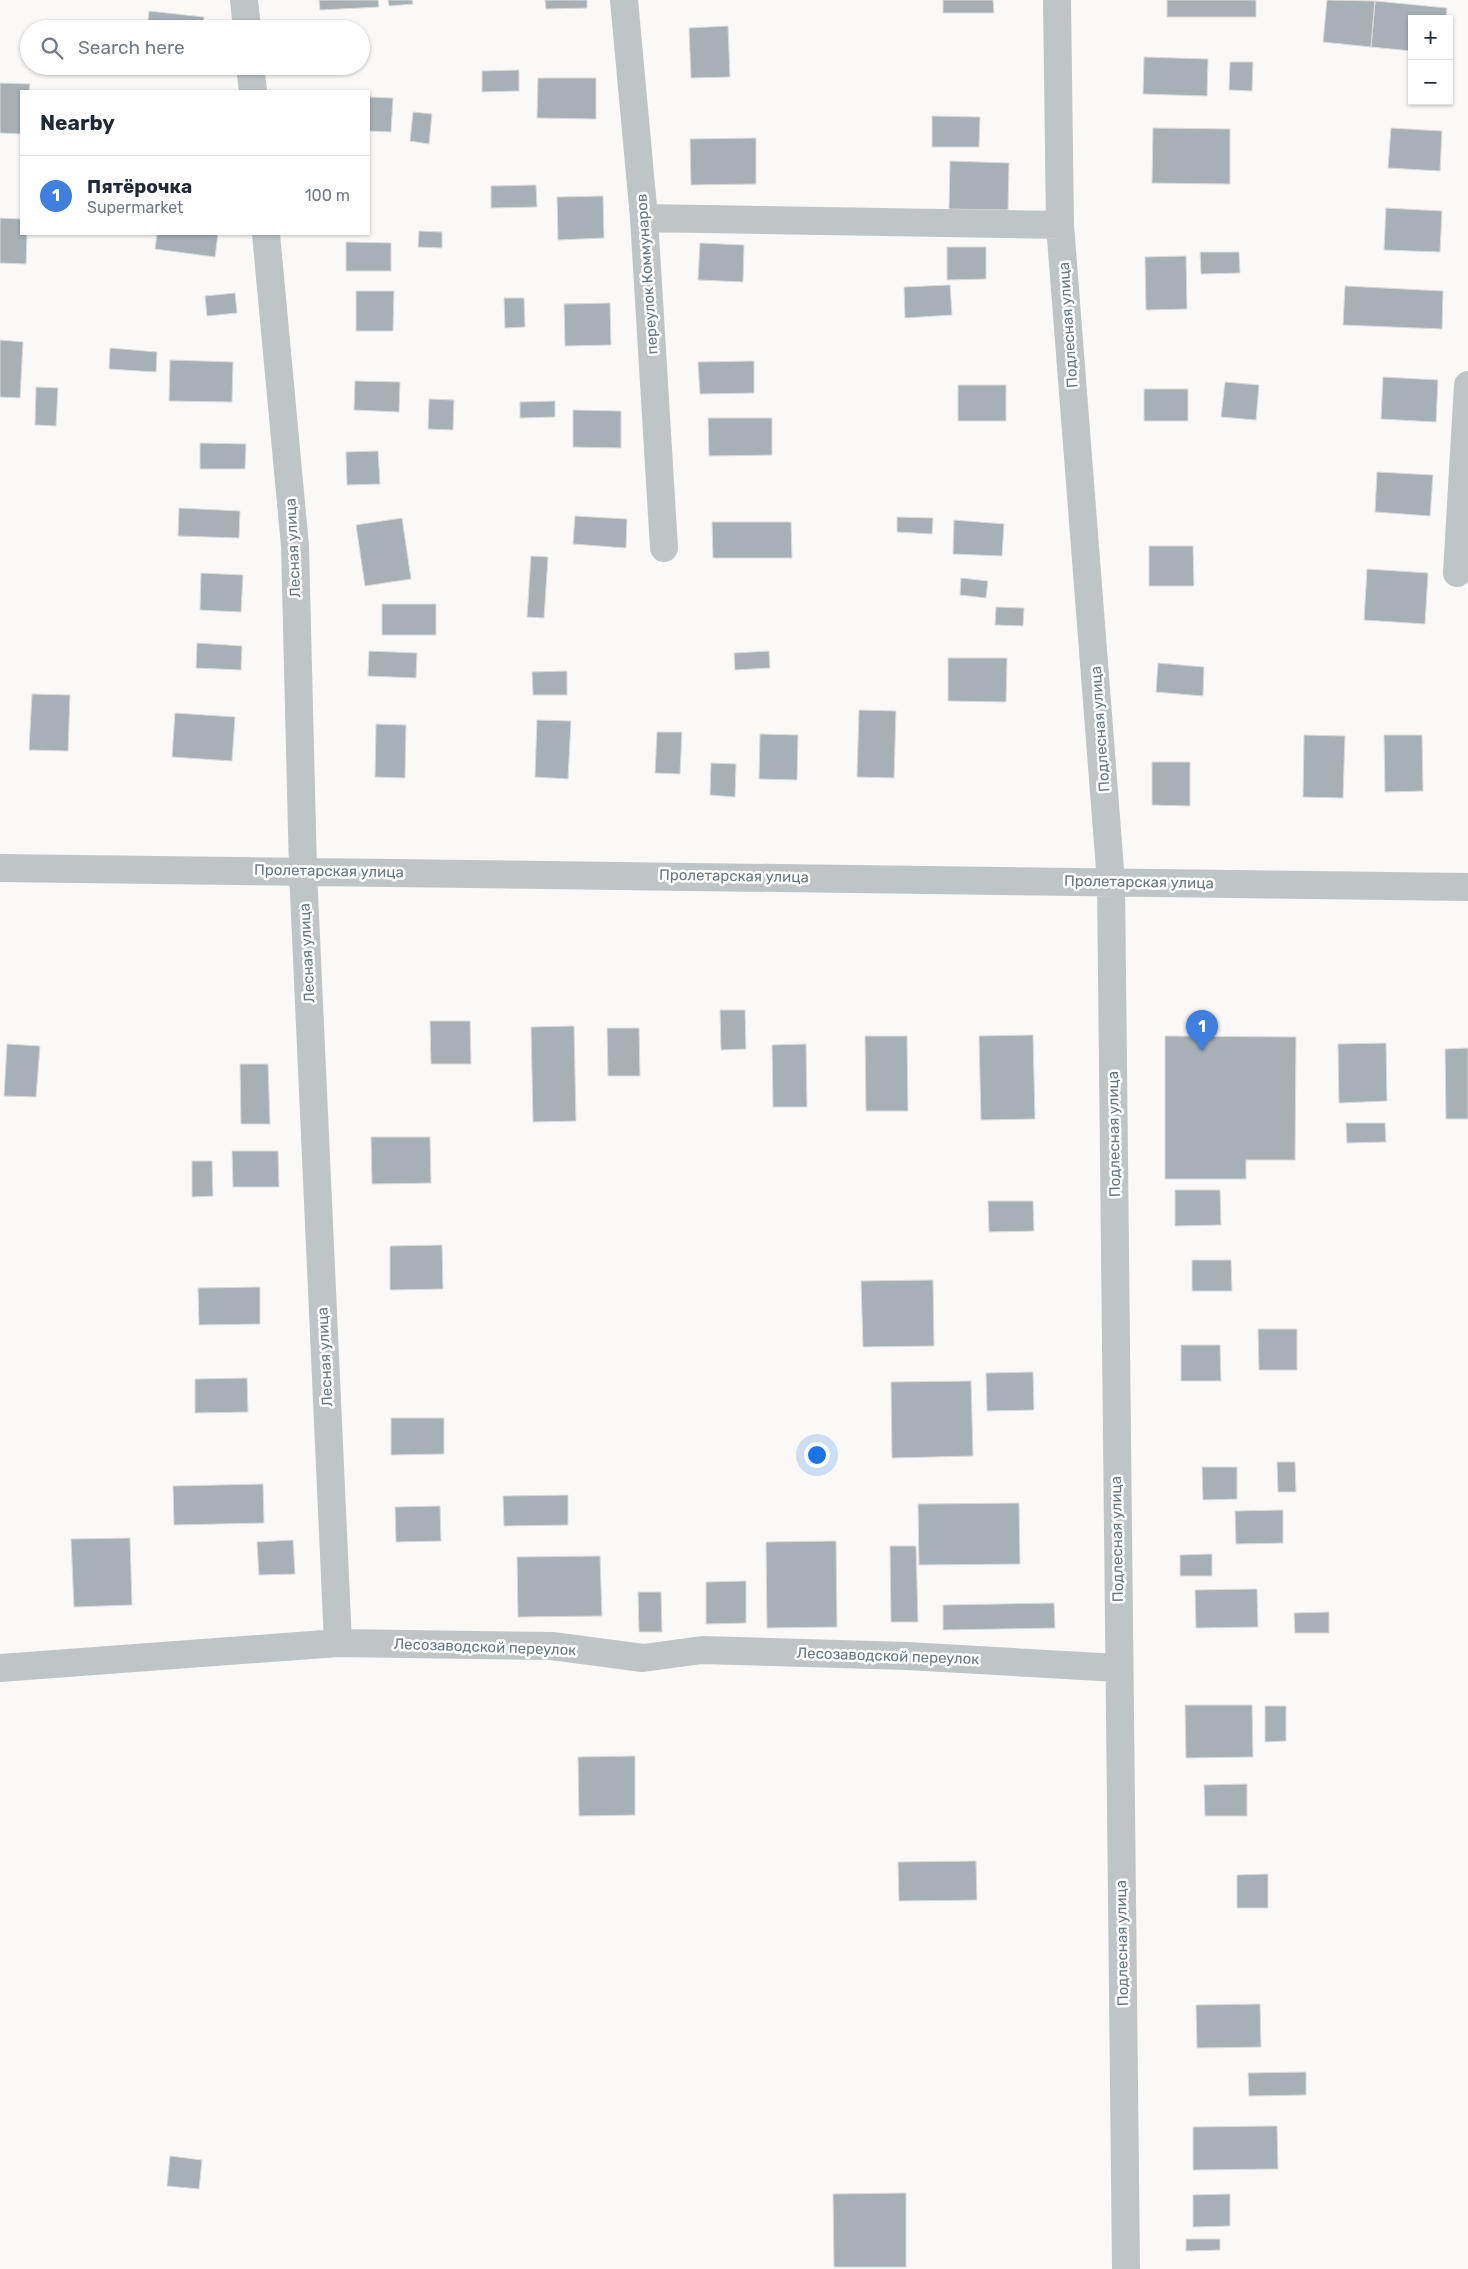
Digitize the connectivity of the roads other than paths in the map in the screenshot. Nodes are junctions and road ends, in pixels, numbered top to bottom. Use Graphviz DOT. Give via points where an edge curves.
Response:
graph roads {
  1 [pos="244,0"];
  2 [pos="624,0"];
  3 [pos="1057,0"];
  4 [pos="246,20"];
  5 [pos="251,75"];
  6 [pos="253,90"];
  7 [pos="644,218"];
  8 [pos="1060,225"];
  9 [pos="266,235"];
  10 [pos="1468,385"];
  11 [pos="664,548"];
  12 [pos="1456,573"];
  13 [pos="0,868"];
  14 [pos="303,870"];
  15 [pos="1111,882"];
  16 [pos="1468,887"];
  17 [pos="338,1643"];
  18 [pos="0,1668"];
  19 [pos="1118,1668"];
  20 [pos="1126,2269"];
  1 -- 4 [label="street"];
  2 -- 7 [label="street, переулок Коммунаров"];
  3 -- 8 [label="street, Подлесная улица"];
  5 -- 6 [label="street"];
  7 -- 8 [label="street"];
  7 -- 11 [label="street, переулок Коммунаров"];
  8 -- 15 [label="street, Подлесная улица"];
  9 -- 14 [label="street, Лесная улица" via="295,546"];
  10 -- 12 [label="street"];
  13 -- 14 [label="street, Пролетарская улица"];
  14 -- 15 [label="street, Пролетарская улица"];
  14 -- 17 [label="street, Лесная улица"];
  15 -- 16 [label="street, Пролетарская улица"];
  15 -- 19 [label="street, Подлесная улица"];
  17 -- 18 [label="street, Лесозаводской переулок"];
  17 -- 19 [label="street, Лесозаводской переулок" via="552,1646 643,1658 702,1650 908,1656"];
  19 -- 20 [label="street, Подлесная улица"];
}
